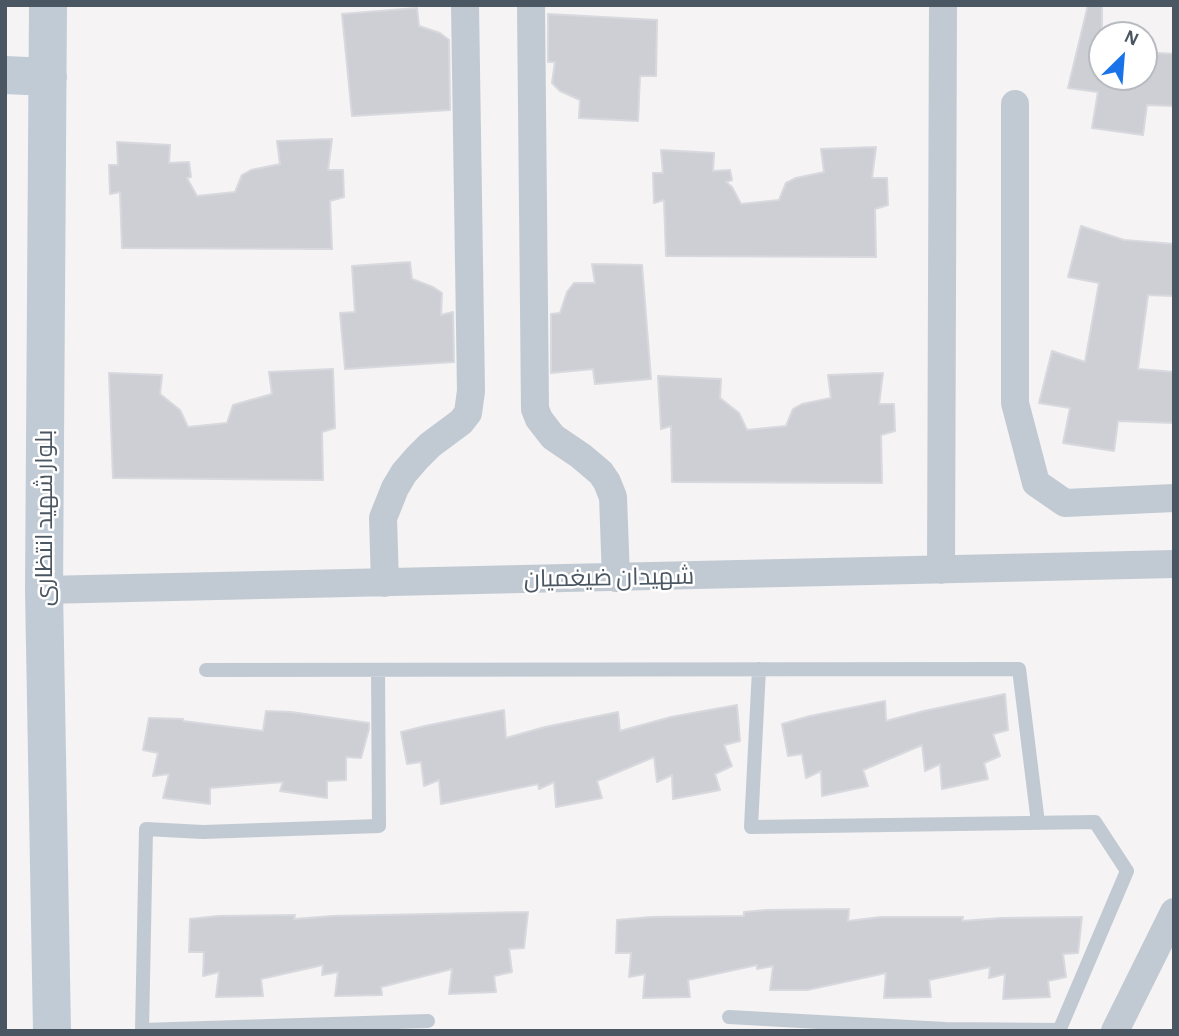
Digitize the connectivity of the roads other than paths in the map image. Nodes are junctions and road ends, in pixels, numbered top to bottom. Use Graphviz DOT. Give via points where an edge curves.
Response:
graph roads {
  1 [pos="48,5"];
  2 [pos="466,5"];
  3 [pos="531,5"];
  4 [pos="943,5"];
  5 [pos="5,75"];
  6 [pos="48,77"];
  7 [pos="1015,104"];
  8 [pos="1174,498"];
  9 [pos="1174,564"];
  10 [pos="941,570"];
  11 [pos="616,578"];
  12 [pos="385,583"];
  13 [pos="44,590"];
  14 [pos="206,670"];
  15 [pos="378,670"];
  16 [pos="759,670"];
  17 [pos="1038,823"];
  18 [pos="1174,912"];
  19 [pos="729,1017"];
  20 [pos="428,1021"];
  21 [pos="142,1030"];
  22 [pos="52,1031"];
  23 [pos="1059,1031"];
  24 [pos="1115,1031"];
  1 -- 6 [label="main road, بلوار شهید انتظاری"];
  2 -- 12 [label="street" via="468,413 430,444 394,488 383,518"];
  3 -- 11 [label="street" via="535,409 553,438 581,456 607,482 612,497"];
  4 -- 10 [label="street"];
  5 -- 6 [label="main road"];
  6 -- 13 [label="main road, بلوار شهید انتظاری"];
  7 -- 8 [label="street" via="1015,403 1036,483 1065,503"];
  9 -- 10 [label="street, شهیدان ضیغمیان"];
  10 -- 11 [label="street, شهیدان ضیغمیان"];
  11 -- 12 [label="street, شهیدان ضیغمیان"];
  12 -- 13 [label="street, شهیدان ضیغمیان"];
  13 -- 22 [label="main road, بلوار شهید انتظاری"];
  14 -- 15 [label="lane"];
  15 -- 16 [label="lane"];
  15 -- 21 [label="lane" via="379,826 203,832 146,829"];
  16 -- 17 [label="lane" via="1019,669"];
  16 -- 17 [label="lane" via="751,827"];
  17 -- 23 [label="lane" via="1095,822 1127,871"];
  18 -- 24 [label="street"];
  19 -- 23 [label="lane"];
  20 -- 21 [label="lane"];
}
